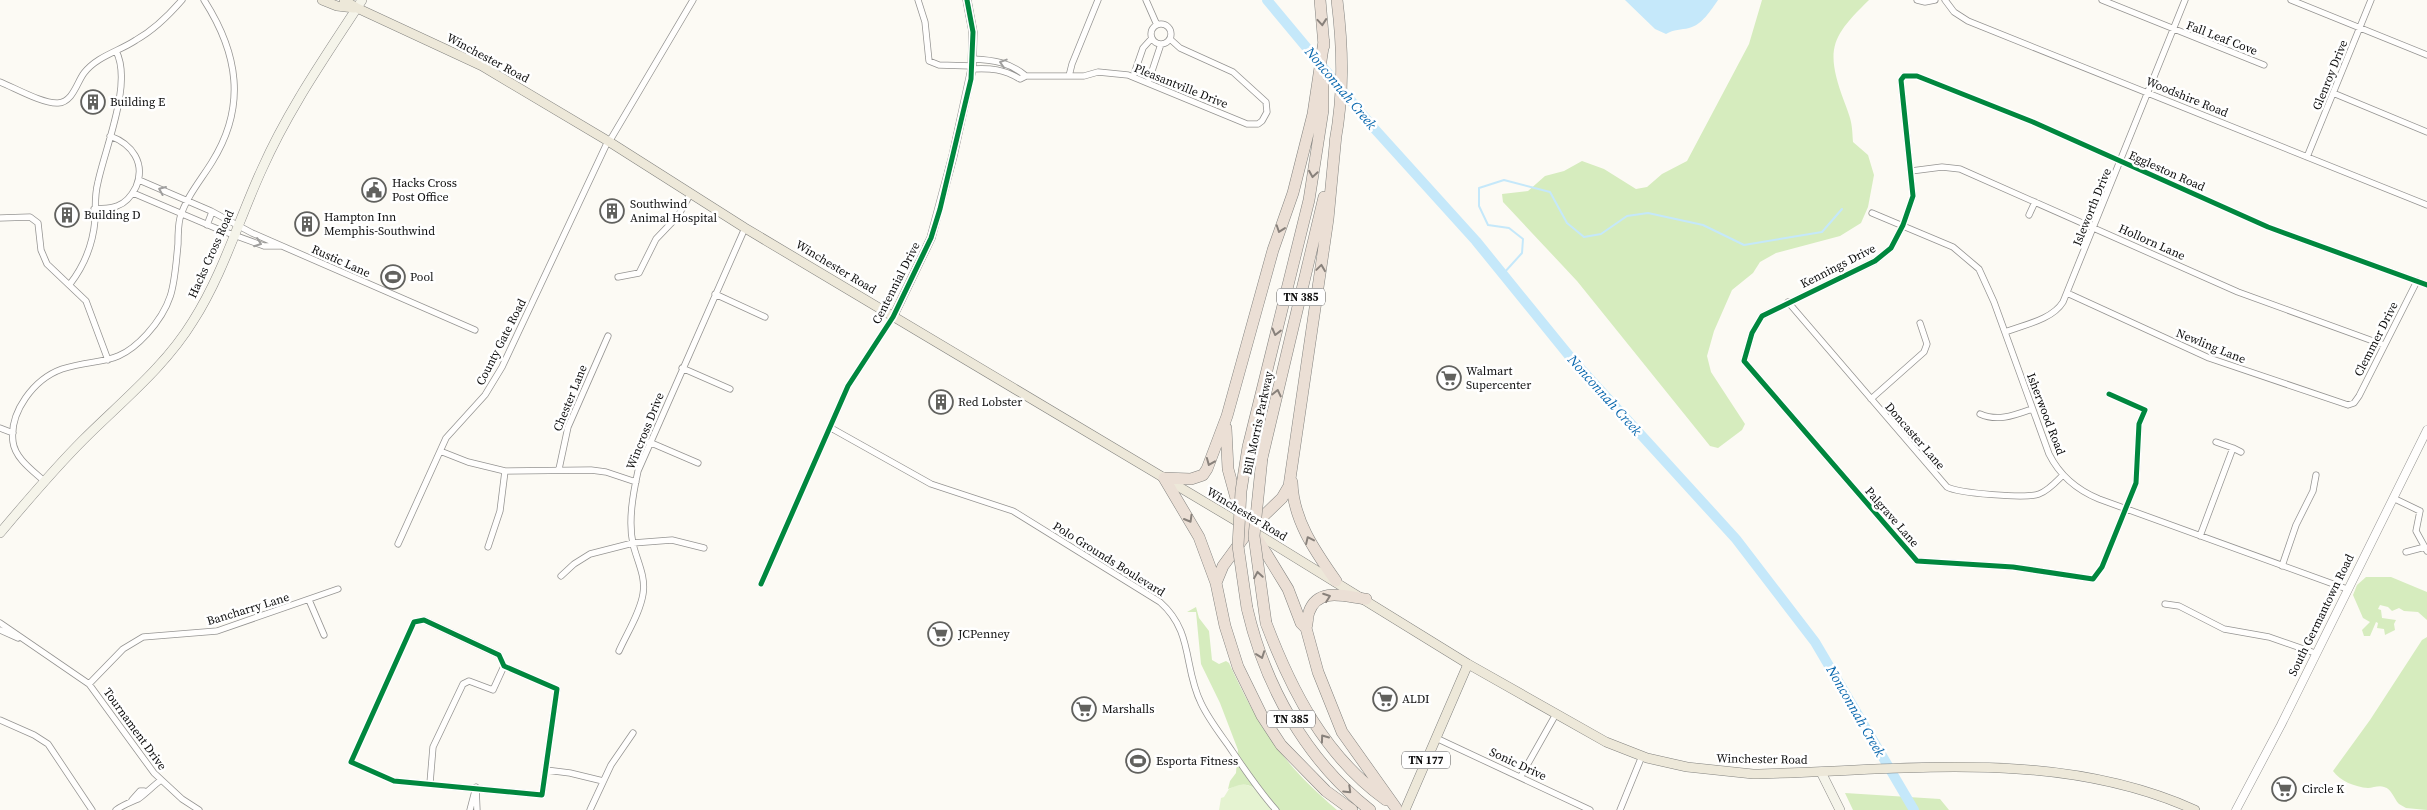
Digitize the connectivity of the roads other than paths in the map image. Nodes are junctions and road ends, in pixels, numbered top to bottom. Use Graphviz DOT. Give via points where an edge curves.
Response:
graph roads {
  1 [pos="182,0"];
  2 [pos="204,0"];
  3 [pos="322,0"];
  4 [pos="344,0"];
  5 [pos="693,0"];
  6 [pos="918,0"];
  7 [pos="967,0"];
  8 [pos="1098,0"];
  9 [pos="1146,0"];
  10 [pos="1337,0"];
  11 [pos="1917,0"];
  12 [pos="1935,0"];
  13 [pos="1945,0"];
  14 [pos="2102,0"];
  15 [pos="2185,0"];
  16 [pos="2291,0"];
  17 [pos="2371,0"];
  18 [pos="1320,2"];
  19 [pos="359,4"];
  20 [pos="1157,25"];
  21 [pos="2360,28"];
  22 [pos="2173,30"];
  23 [pos="1152,38"];
  24 [pos="1170,39"];
  25 [pos="1324,41"];
  26 [pos="1160,44"];
  27 [pos="116,51"];
  28 [pos="2427,55"];
  29 [pos="972,65"];
  30 [pos="2264,65"];
  31 [pos="1026,76"];
  32 [pos="1069,76"];
  33 [pos="1133,77"];
  34 [pos="1900,80"];
  35 [pos="0,82"];
  36 [pos="1148,83"];
  37 [pos="2149,92"];
  38 [pos="2333,93"];
  39 [pos="2427,132"];
  40 [pos="1336,135"];
  41 [pos="110,136"];
  42 [pos="609,141"];
  43 [pos="2307,157"];
  44 [pos="2121,162"];
  45 [pos="1911,171"];
  46 [pos="139,180"];
  47 [pos="133,193"];
  48 [pos="691,193"];
  49 [pos="187,200"];
  50 [pos="2035,202"];
  51 [pos="2427,205"];
  52 [pos="94,209"];
  53 [pos="212,212"];
  54 [pos="1872,213"];
  55 [pos="181,215"];
  56 [pos="2029,215"];
  57 [pos="0,218"];
  58 [pos="207,225"];
  59 [pos="1903,225"];
  60 [pos="745,228"];
  61 [pos="2094,228"];
  62 [pos="236,230"];
  63 [pos="618,277"];
  64 [pos="2417,281"];
  65 [pos="70,284"];
  66 [pos="2427,285"];
  67 [pos="2068,293"];
  68 [pos="715,294"];
  69 [pos="1788,302"];
  70 [pos="893,316"];
  71 [pos="765,317"];
  72 [pos="1920,323"];
  73 [pos="474,330"];
  74 [pos="2005,332"];
  75 [pos="608,336"];
  76 [pos="2384,345"];
  77 [pos="108,360"];
  78 [pos="1744,361"];
  79 [pos="682,368"];
  80 [pos="730,389"];
  81 [pos="2109,394"];
  82 [pos="1871,399"];
  83 [pos="2351,404"];
  84 [pos="2032,409"];
  85 [pos="1980,414"];
  86 [pos="1227,416"];
  87 [pos="0,428"];
  88 [pos="831,428"];
  89 [pos="2427,430"];
  90 [pos="13,433"];
  91 [pos="649,442"];
  92 [pos="2216,442"];
  93 [pos="2233,448"];
  94 [pos="440,450"];
  95 [pos="2241,452"];
  96 [pos="698,463"];
  97 [pos="1291,466"];
  98 [pos="559,469"];
  99 [pos="505,471"];
  100 [pos="2063,475"];
  101 [pos="2316,475"];
  102 [pos="1164,478"];
  103 [pos="43,480"];
  104 [pos="636,482"];
  105 [pos="2393,498"];
  106 [pos="2125,508"];
  107 [pos="2424,511"];
  108 [pos="1250,529"];
  109 [pos="0,533"];
  110 [pos="2200,536"];
  111 [pos="633,543"];
  112 [pos="398,544"];
  113 [pos="488,547"];
  114 [pos="704,548"];
  115 [pos="2426,549"];
  116 [pos="2406,552"];
  117 [pos="2282,566"];
  118 [pos="561,576"];
  119 [pos="1336,581"];
  120 [pos="1216,583"];
  121 [pos="761,584"];
  122 [pos="338,589"];
  123 [pos="2347,589"];
  124 [pos="1366,599"];
  125 [pos="309,600"];
  126 [pos="2165,604"];
  127 [pos="0,623"];
  128 [pos="1306,628"];
  129 [pos="0,630"];
  130 [pos="324,635"];
  131 [pos="31,645"];
  132 [pos="619,651"];
  133 [pos="2315,653"];
  134 [pos="1468,664"];
  135 [pos="504,666"];
  136 [pos="89,684"];
  137 [pos="1556,714"];
  138 [pos="0,720"];
  139 [pos="633,733"];
  140 [pos="1436,738"];
  141 [pos="1642,756"];
  142 [pos="546,770"];
  143 [pos="1821,772"];
  144 [pos="1521,776"];
  145 [pos="160,780"];
  146 [pos="603,781"];
  147 [pos="430,783"];
  148 [pos="476,787"];
  149 [pos="1400,809"];
  150 [pos="92,810"];
  151 [pos="116,810"];
  152 [pos="199,810"];
  153 [pos="470,810"];
  154 [pos="478,810"];
  155 [pos="590,810"];
  156 [pos="1276,810"];
  157 [pos="1352,810"];
  158 [pos="1370,810"];
  159 [pos="1590,810"];
  160 [pos="1620,810"];
  161 [pos="1840,810"];
  162 [pos="2195,810"];
  163 [pos="2236,810"];
  1 -- 27 [label="street" via="168,16"];
  2 -- 49 [label="street" via="220,25 229,51 234,95 232,117 216,155"];
  3 -- 19 [label="main road, Winchester Road" via="337,6"];
  4 -- 19 [label="main road, Winchester Road"];
  5 -- 42 [label="street, County Gate Road"];
  6 -- 29 [label="street" via="925,22 929,61"];
  7 -- 29 [label="street, Centennial Drive" via="973,32"];
  8 -- 32 [label="street"];
  9 -- 20 [label="street"];
  10 -- 40 [label="highway, Bill Morris Parkway / TN 385" via="1342,95"];
  11 -- 12 [label="street"];
  13 -- 37 [label="street, Woodshire Road" via="1964,19"];
  14 -- 22 [label="street, Fall Leaf Cove"];
  15 -- 22 [label="street, Isleworth Drive"];
  16 -- 21 [label="street"];
  17 -- 21 [label="street, Glenroy Drive"];
  18 -- 25 [label="highway, Bill Morris Parkway / TN 385, one-way"];
  19 -- 42 [label="main road, Winchester Road" via="482,66"];
  19 -- 62 [label="main road, Hacks Cross Road" via="290,111"];
  20 -- 23 [label="street" via="1151,32"];
  20 -- 24 [label="street" via="1170,29"];
  21 -- 28 [label="street"];
  21 -- 38 [label="street, Glenroy Drive"];
  22 -- 30 [label="street, Fall Leaf Cove"];
  22 -- 37 [label="street, Isleworth Drive"];
  23 -- 26 [label="street"];
  23 -- 33 [label="street" via="1143,48"];
  24 -- 26 [label="street"];
  24 -- 36 [label="street, Pleasantville Drive" via="1180,48 1233,72 1266,102 1265,117 1258,124 1247,124"];
  25 -- 86 [label="highway, one-way" via="1313,114"];
  25 -- 158 [label="highway, Bill Morris Parkway / TN 385, one-way, bridge" via="1323,110 1309,200 1248,447 1241,491 1238,546 1247,608 1260,655 1294,725 1335,778"];
  26 -- 36 [label="street"];
  27 -- 35 [label="street" via="84,72 77,88 58,103"];
  27 -- 41 [label="street" via="120,59 120,97"];
  29 -- 31 [label="street, Pleasantville Drive" via="1003,69 1020,78"];
  31 -- 29 [label="street, one-way" via="1008,64 993,60"];
  29 -- 70 [label="street, Centennial Drive" via="931,238"];
  31 -- 32 [label="street, Pleasantville Drive"];
  32 -- 33 [label="street, Pleasantville Drive" via="1098,72"];
  33 -- 36 [label="street, Pleasantville Drive"];
  34 -- 44 [label="street, Eggleston Road" via="1904,76 1917,76 2033,122"];
  34 -- 45 [label="street, Kennings Drive"];
  37 -- 43 [label="street, Woodshire Road"];
  37 -- 44 [label="street, Isleworth Drive"];
  38 -- 39 [label="street"];
  38 -- 43 [label="street, Glenroy Drive"];
  97 -- 40 [label="highway, one-way" via="1328,218"];
  149 -- 40 [label="highway, Bill Morris Parkway / TN 385, one-way, bridge" via="1353,774 1307,715 1286,675 1266,623 1254,536 1262,458 1312,255"];
  41 -- 46 [label="street" via="128,145 135,153"];
  41 -- 52 [label="street"];
  42 -- 48 [label="main road, Winchester Road"];
  42 -- 94 [label="street, County Gate Road" via="494,381"];
  43 -- 51 [label="street, Woodshire Road"];
  44 -- 61 [label="street, Isleworth Drive"];
  44 -- 64 [label="street, Eggleston Road" via="2268,227"];
  45 -- 50 [label="street, Hollorn Lane" via="1955,168"];
  45 -- 59 [label="street, Kennings Drive" via="1913,196"];
  46 -- 47 [label="street"];
  49 -- 46 [label="street, one-way"];
  47 -- 52 [label="street" via="119,205"];
  47 -- 55 [label="street"];
  48 -- 60 [label="main road, Winchester Road"];
  48 -- 63 [label="street" via="678,216 656,239 639,273"];
  49 -- 53 [label="street"];
  49 -- 55 [label="street"];
  50 -- 56 [label="street"];
  50 -- 61 [label="street, Hollorn Lane"];
  52 -- 65 [label="street" via="95,220 88,248 80,271"];
  53 -- 58 [label="street"];
  53 -- 62 [label="street"];
  54 -- 59 [label="street, Isherwood Road"];
  55 -- 58 [label="street"];
  55 -- 77 [label="street" via="173,294 146,334 123,354"];
  57 -- 65 [label="street" via="28,216 38,223 41,250 48,264"];
  58 -- 62 [label="street"];
  59 -- 69 [label="street, Kennings Drive" via="1891,248 1875,262"];
  59 -- 74 [label="street, Isherwood Road" via="1953,247 1974,263 1985,278"];
  60 -- 68 [label="street, Wincross Drive"];
  60 -- 70 [label="main road, Winchester Road"];
  61 -- 67 [label="street, Isleworth Drive"];
  61 -- 76 [label="street, Hollorn Lane" via="2238,292"];
  62 -- 73 [label="street, Rustic Lane" via="264,246 282,246"];
  62 -- 103 [label="main road, Hacks Cross Road" via="214,283 179,341 147,378"];
  64 -- 66 [label="street, Eggleston Road"];
  64 -- 76 [label="street, Clemmer Drive"];
  65 -- 77 [label="street" via="86,301"];
  67 -- 74 [label="street, Isleworth Drive" via="2052,314"];
  67 -- 83 [label="street, Newling Lane" via="2209,358 2337,403"];
  68 -- 71 [label="street"];
  68 -- 79 [label="street, Wincross Drive"];
  69 -- 78 [label="street, Kennings Drive" via="1760,318"];
  69 -- 82 [label="street, Doncaster Lane"];
  70 -- 88 [label="street, Centennial Drive" via="848,386"];
  70 -- 102 [label="main road, Winchester Road"];
  72 -- 82 [label="street" via="1927,344 1924,352"];
  74 -- 84 [label="street, Isherwood Road"];
  75 -- 98 [label="street, Chester Lane" via="568,426"];
  76 -- 83 [label="street, Clemmer Drive" via="2359,396"];
  77 -- 90 [label="street" via="63,369 39,383 20,407"];
  78 -- 106 [label="street, Palgrave Lane" via="1918,561 2014,567 2094,579 2102,567"];
  79 -- 80 [label="street"];
  79 -- 91 [label="street, Wincross Drive"];
  81 -- 106 [label="street" via="2145,410 2139,424 2137,479"];
  82 -- 100 [label="street, Doncaster Lane" via="1952,490 2032,496 2042,493"];
  84 -- 85 [label="street" via="1999,418"];
  84 -- 100 [label="street, Isherwood Road" via="2049,454"];
  86 -- 102 [label="highway, one-way" via="1202,475 1191,479"];
  86 -- 108 [label="highway" via="1228,469 1239,509"];
  87 -- 90 [label="street"];
  88 -- 121 [label="street, Centennial Drive"];
  88 -- 156 [label="street, Polo Grounds Boulevard" via="935,486 1013,512 1160,602 1183,633 1193,684 1201,705"];
  89 -- 105 [label="street, South Germantown Road"];
  90 -- 103 [label="street" via="13,444 22,460"];
  91 -- 96 [label="street"];
  91 -- 104 [label="street, Wincross Drive"];
  92 -- 93 [label="street"];
  93 -- 95 [label="street"];
  93 -- 110 [label="street"];
  94 -- 99 [label="street" via="468,462"];
  94 -- 112 [label="street, County Gate Road"];
  97 -- 108 [label="highway" via="1289,486 1282,498"];
  119 -- 97 [label="highway, one-way" via="1313,548 1303,526 1294,498"];
  98 -- 99 [label="street"];
  98 -- 104 [label="street" via="600,471"];
  99 -- 113 [label="street" via="500,510"];
  100 -- 106 [label="street, Isherwood Road" via="2086,493"];
  101 -- 117 [label="street" via="2313,491 2298,520"];
  102 -- 108 [label="main road, Winchester Road"];
  102 -- 120 [label="highway, one-way" via="1199,537"];
  103 -- 109 [label="main road, Hacks Cross Road"];
  104 -- 111 [label="street, Wincross Drive"];
  105 -- 107 [label="street"];
  105 -- 123 [label="street, South Germantown Road"];
  106 -- 110 [label="street, Isherwood Road"];
  107 -- 115 [label="street" via="2416,531"];
  108 -- 119 [label="main road, Winchester Road"];
  108 -- 120 [label="highway" via="1223,566"];
  108 -- 128 [label="highway" via="1288,590"];
  110 -- 117 [label="street, Isherwood Road"];
  111 -- 114 [label="street" via="672,540"];
  111 -- 118 [label="street" via="590,554"];
  111 -- 132 [label="street, Wincross Drive" via="643,594"];
  115 -- 116 [label="street"];
  117 -- 123 [label="street, Isherwood Road"];
  119 -- 124 [label="main road, Winchester Road"];
  120 -- 157 [label="highway" via="1236,659 1262,716 1281,745 1326,790"];
  122 -- 125 [label="street, Bancharry Lane"];
  123 -- 133 [label="street, South Germantown Road"];
  128 -- 124 [label="highway, one-way" via="1310,609 1327,595"];
  124 -- 134 [label="main road, Winchester Road"];
  125 -- 130 [label="street"];
  125 -- 136 [label="street, Bancharry Lane" via="217,631 143,637 123,649"];
  126 -- 133 [label="street" via="2179,606 2224,629 2269,637"];
  127 -- 131 [label="street, Tournament Drive"];
  128 -- 149 [label="highway" via="1318,672 1342,732"];
  129 -- 131 [label="street, Tournament Drive"];
  131 -- 136 [label="street, Tournament Drive"];
  133 -- 163 [label="street, South Germantown Road"];
  134 -- 137 [label="main road, Winchester Road"];
  134 -- 140 [label="main road, TN 177"];
  135 -- 142 [label="street" via="557,689"];
  135 -- 147 [label="street" via="494,690 469,681 463,684 434,747"];
  135 -- 147 [label="street" via="499,654 424,620 414,622 351,762 394,781"];
  136 -- 145 [label="street, Tournament Drive"];
  137 -- 141 [label="main road, Winchester Road" via="1606,742"];
  137 -- 144 [label="street"];
  138 -- 150 [label="street" via="34,734 48,744"];
  139 -- 146 [label="street" via="610,765"];
  140 -- 144 [label="street, Sonic Drive"];
  140 -- 149 [label="main road, TN 177"];
  141 -- 143 [label="main road, Winchester Road" via="1722,772"];
  141 -- 160 [label="street"];
  142 -- 146 [label="street" via="570,772"];
  142 -- 148 [label="street" via="542,795"];
  143 -- 161 [label="main road"];
  143 -- 162 [label="main road, Winchester Road" via="2000,766 2084,776 2159,794"];
  144 -- 159 [label="street, Sonic Drive"];
  145 -- 151 [label="street" via="138,799"];
  145 -- 152 [label="street, Tournament Drive"];
  146 -- 155 [label="street"];
  147 -- 148 [label="street"];
  148 -- 153 [label="street"];
  148 -- 154 [label="street"];
}
